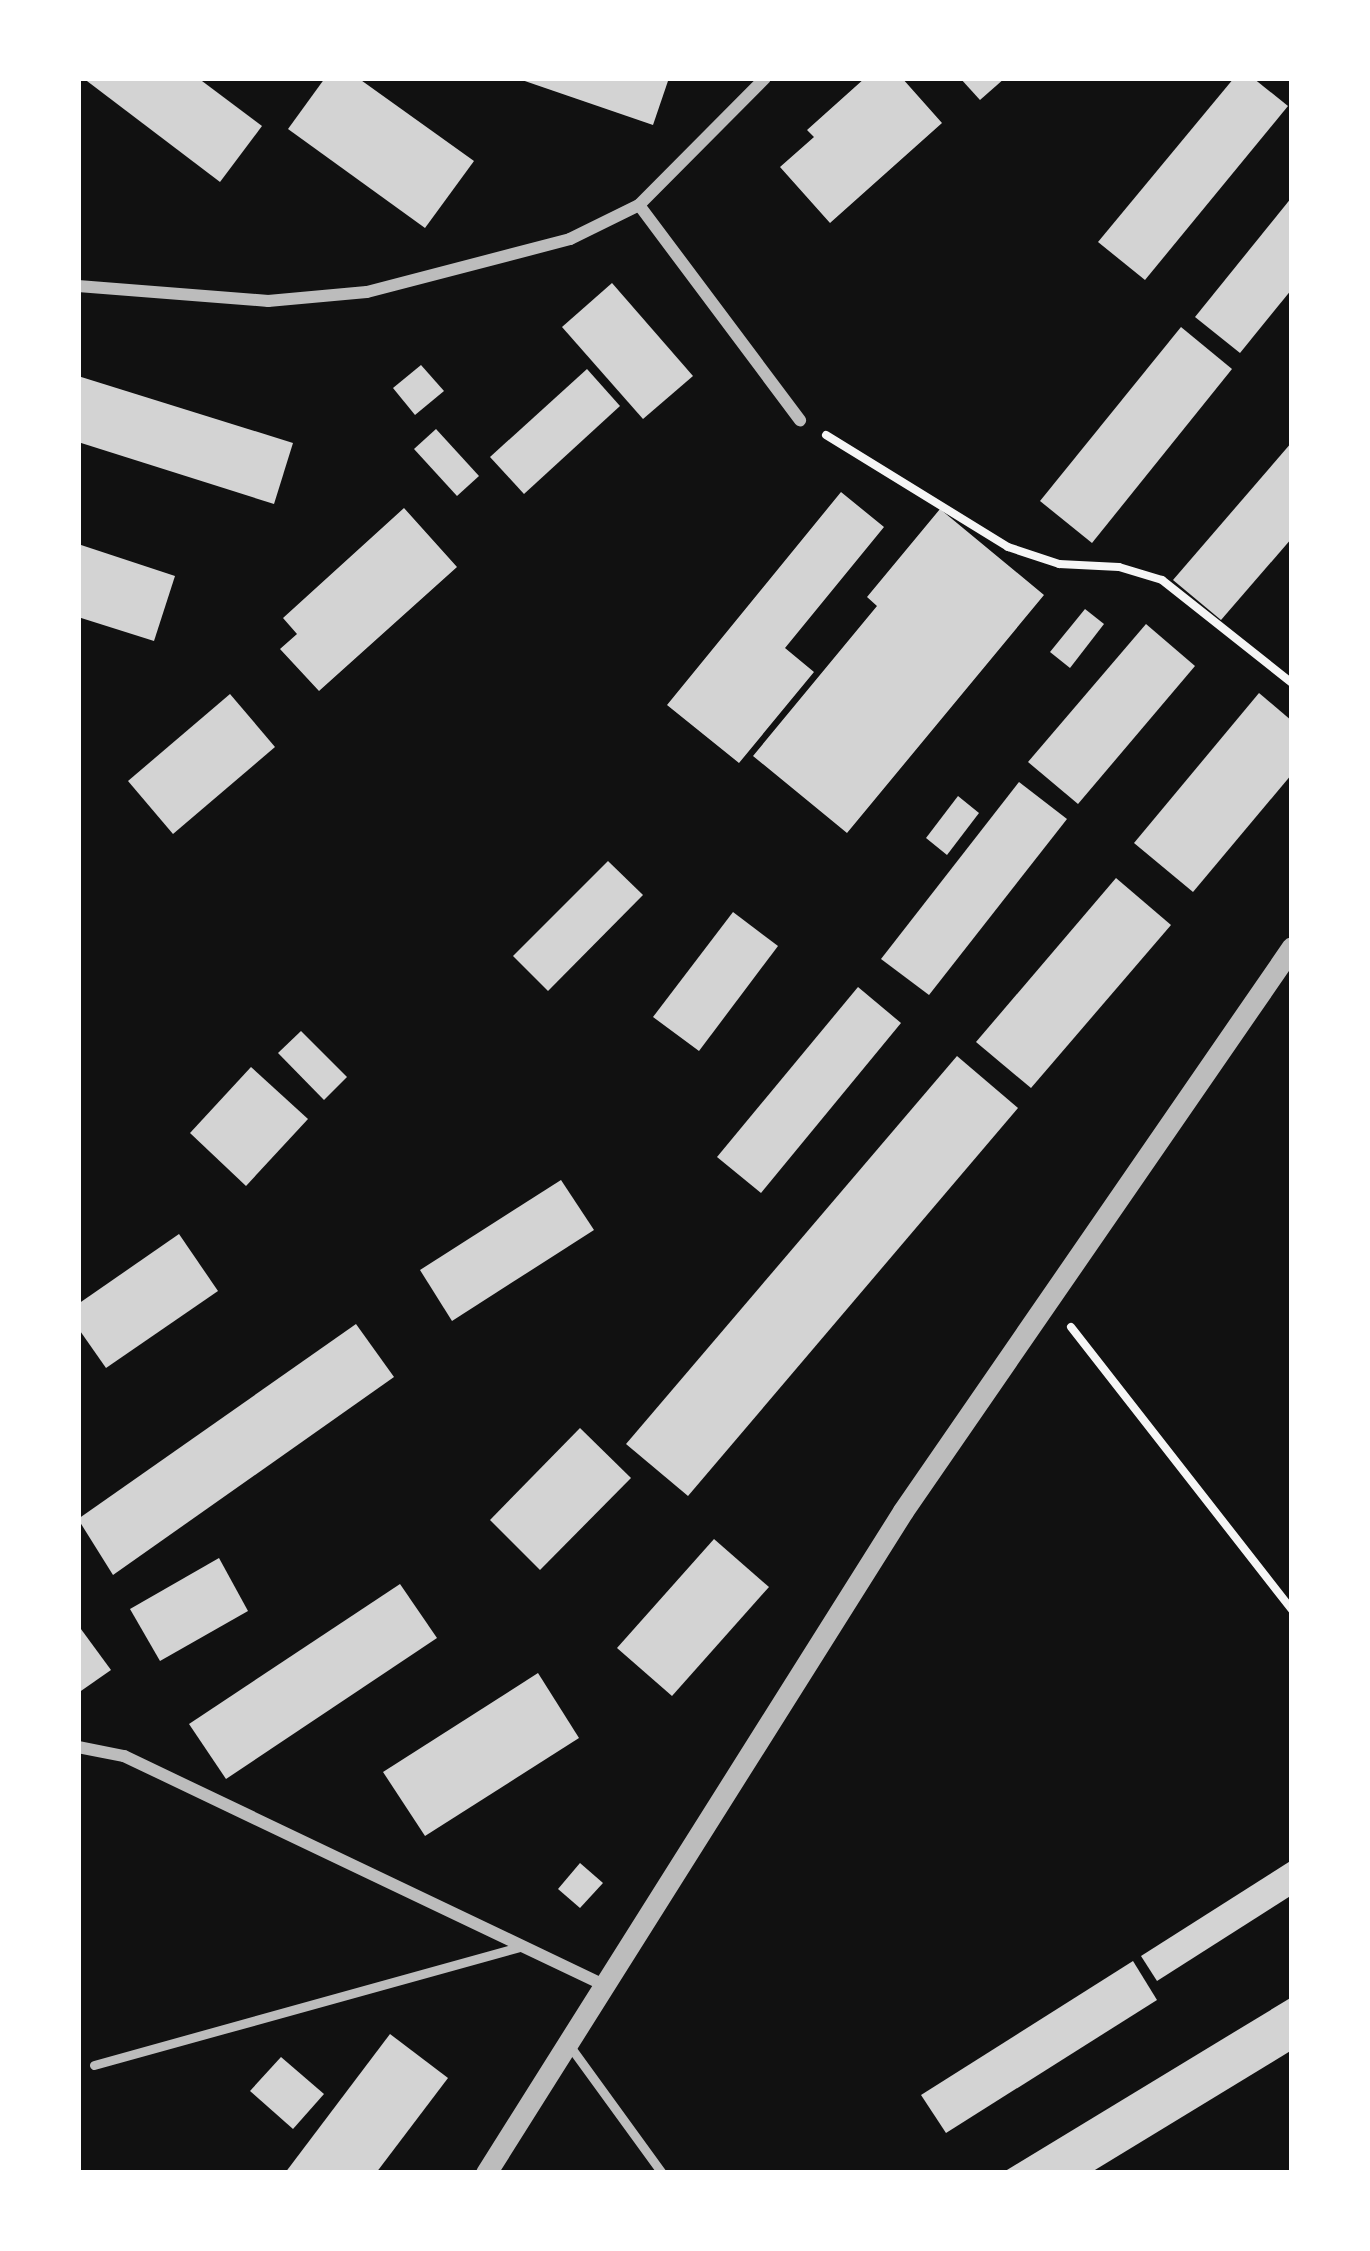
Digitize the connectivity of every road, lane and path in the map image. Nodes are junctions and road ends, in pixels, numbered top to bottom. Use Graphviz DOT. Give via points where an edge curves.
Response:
graph roads {
  1 [pos="765,78"];
  2 [pos="639,205"];
  3 [pos="78,286"];
  4 [pos="800,420"];
  5 [pos="1292,683"];
  6 [pos="1292,947"];
  7 [pos="1048,1298"];
  8 [pos="1292,1610"];
  9 [pos="78,1747"];
  10 [pos="523,1946"];
  11 [pos="604,1985"];
  12 [pos="569,2045"];
  13 [pos="94,2066"];
  14 [pos="486,2173"];
  15 [pos="662,2173"];
  1 -- 2 [label="street"];
  2 -- 3 [label="street" via="570,239 367,292 268,301"];
  2 -- 4 [label="street"];
  4 -- 5 [label="path" via="1008,547 1162,580"];
  6 -- 7 [label="street"];
  7 -- 8 [label="path"];
  7 -- 11 [label="street"];
  9 -- 10 [label="street" via="124,1756"];
  10 -- 11 [label="street"];
  10 -- 13 [label="lane"];
  11 -- 12 [label="street"];
  12 -- 14 [label="street"];
  12 -- 15 [label="lane"];
}
